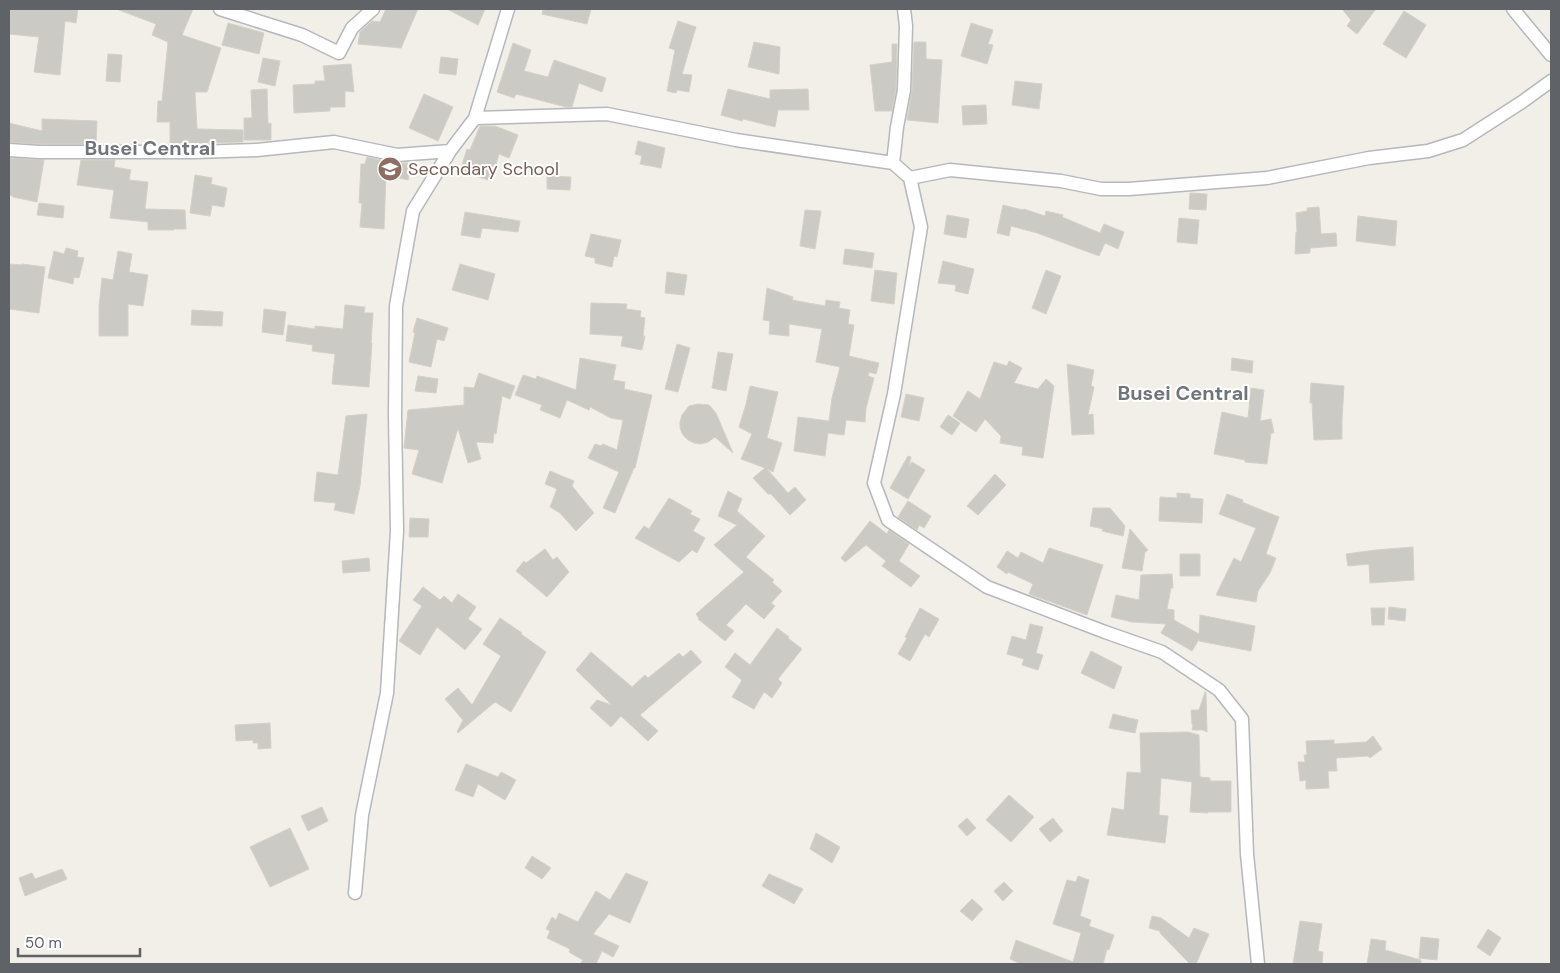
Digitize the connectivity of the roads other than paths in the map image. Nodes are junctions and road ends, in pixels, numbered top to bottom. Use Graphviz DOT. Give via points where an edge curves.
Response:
graph roads {
  1 [pos="220,9"];
  2 [pos="373,9"];
  3 [pos="508,9"];
  4 [pos="904,9"];
  5 [pos="1513,9"];
  6 [pos="1551,55"];
  7 [pos="1551,81"];
  8 [pos="476,118"];
  9 [pos="9,150"];
  10 [pos="450,151"];
  11 [pos="893,164"];
  12 [pos="910,178"];
  13 [pos="355,893"];
  14 [pos="1258,964"];
  1 -- 2 [label="street" via="302,36 339,53 352,28"];
  3 -- 8 [label="street"];
  4 -- 11 [label="street" via="904,90"];
  5 -- 6 [label="street"];
  7 -- 12 [label="street" via="1463,140 1428,151 1369,158 1268,178 1101,189 1061,181 950,170"];
  8 -- 10 [label="street"];
  8 -- 11 [label="street" via="607,114 736,140"];
  9 -- 10 [label="street" via="195,152 334,142 397,155"];
  10 -- 13 [label="street" via="413,211 396,306 397,531 387,693 362,815"];
  11 -- 12 [label="street"];
  12 -- 14 [label="street" via="921,227 894,394 874,483 888,520 987,587 1162,652 1219,690 1242,719 1247,854"];
}
